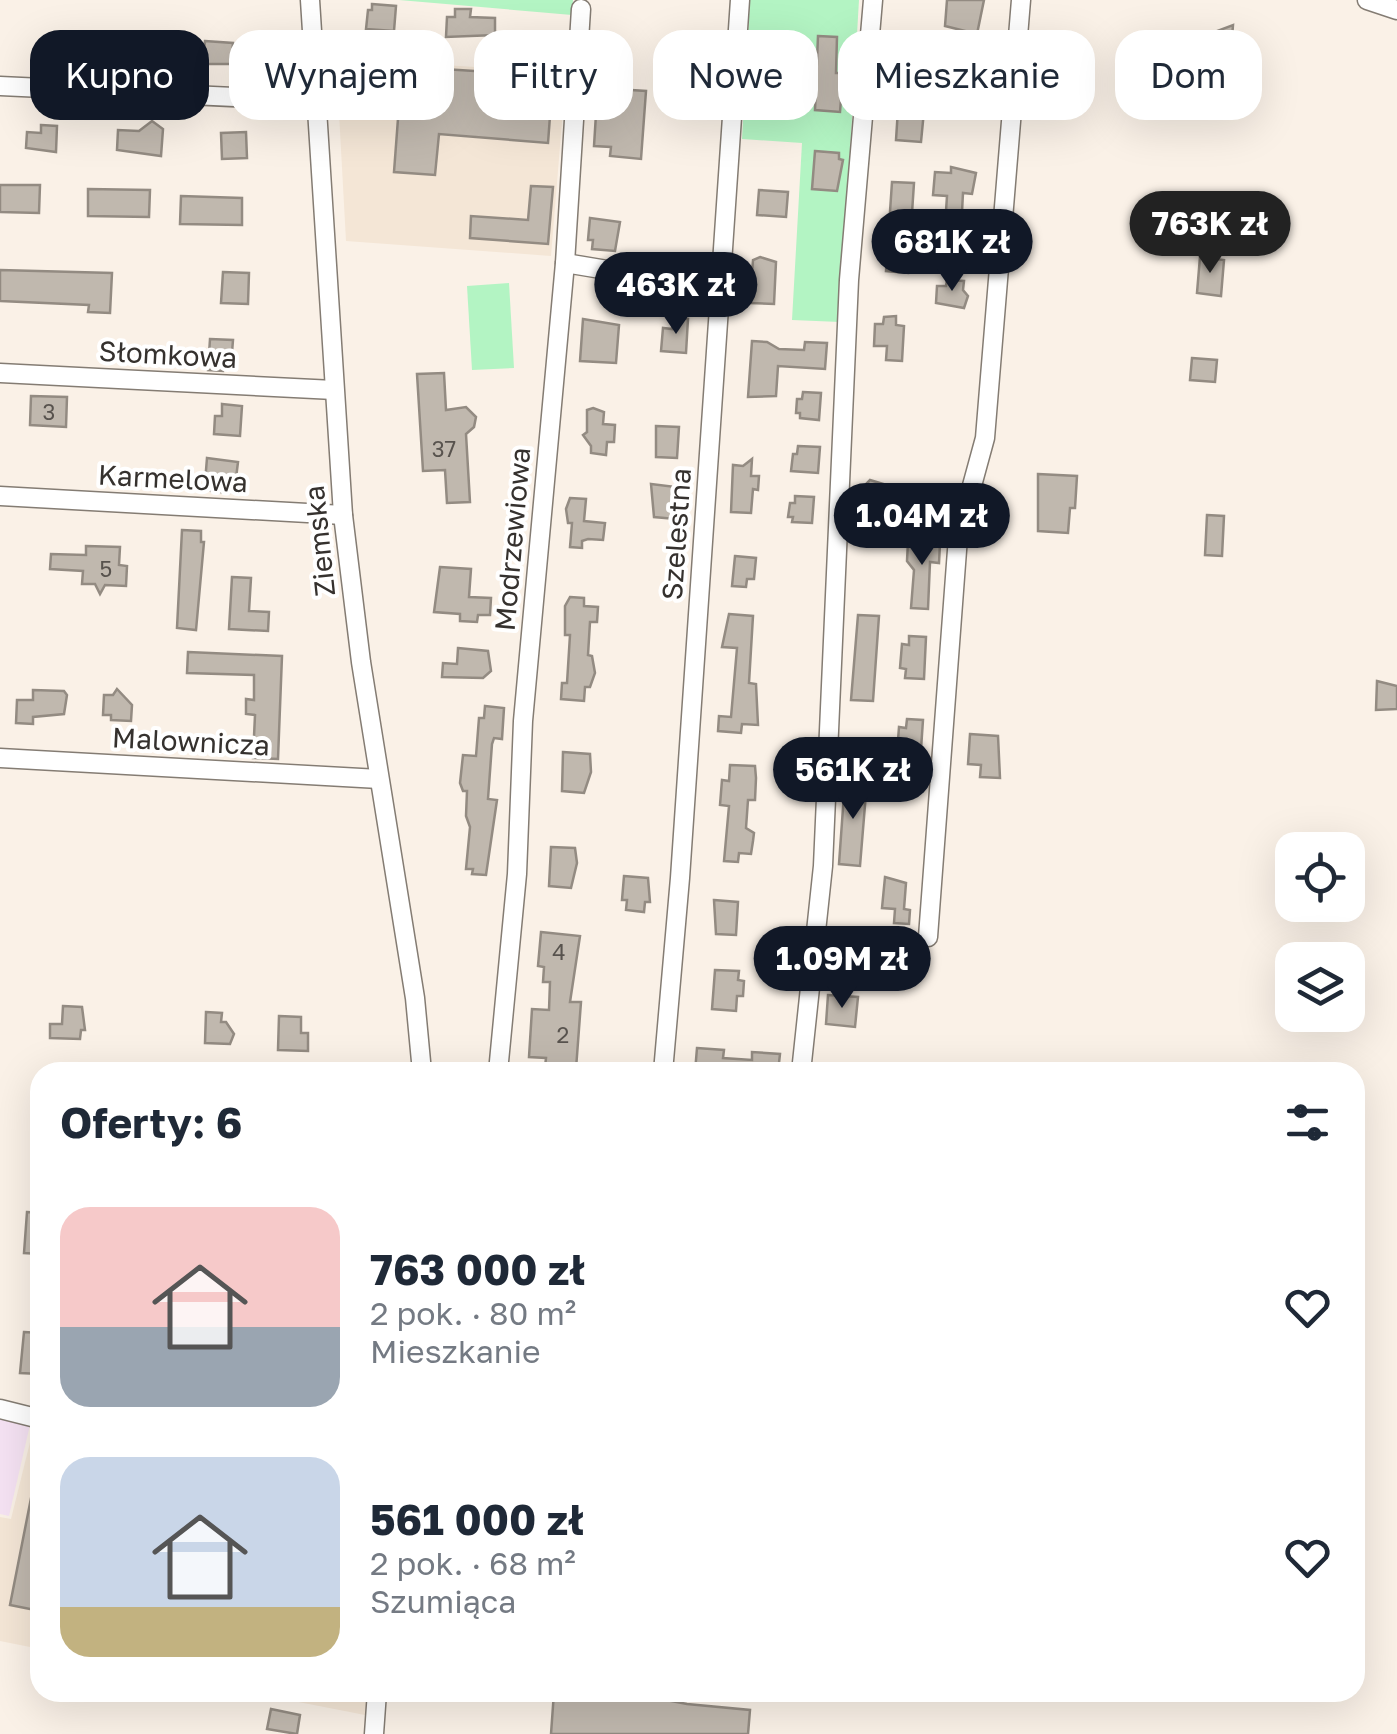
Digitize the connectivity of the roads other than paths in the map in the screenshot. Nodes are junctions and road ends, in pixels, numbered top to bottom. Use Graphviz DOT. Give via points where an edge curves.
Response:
graph roads {
  1 [pos="310,0"];
  2 [pos="740,0"];
  3 [pos="873,0"];
  4 [pos="1021,0"];
  5 [pos="1367,0"];
  6 [pos="581,9"];
  7 [pos="1397,10"];
  8 [pos="312,30"];
  9 [pos="0,86"];
  10 [pos="229,97"];
  11 [pos="317,120"];
  12 [pos="565,263"];
  13 [pos="722,280"];
  14 [pos="0,374"];
  15 [pos="334,390"];
  16 [pos="0,496"];
  17 [pos="342,516"];
  18 [pos="0,758"];
  19 [pos="379,779"];
  20 [pos="928,937"];
  21 [pos="421,1062"];
  22 [pos="499,1062"];
  23 [pos="664,1062"];
  24 [pos="802,1062"];
  25 [pos="0,1410"];
  26 [pos="30,1417"];
  27 [pos="376,1702"];
  28 [pos="374,1734"];
  1 -- 8 [label="street, Ziemska"];
  2 -- 13 [label="street, Szelestna"];
  3 -- 24 [label="street" via="850,280 822,866"];
  4 -- 20 [label="street" via="984,438 958,536"];
  5 -- 7 [label="street"];
  6 -- 12 [label="street, Modrzewiowa"];
  9 -- 10 [label="street"];
  11 -- 15 [label="street, Ziemska"];
  12 -- 13 [label="street"];
  12 -- 22 [label="street, Modrzewiowa"];
  13 -- 23 [label="street, Szelestna"];
  14 -- 15 [label="street, Słomkowa"];
  15 -- 17 [label="street, Ziemska"];
  16 -- 17 [label="street, Karmelowa"];
  17 -- 19 [label="street, Ziemska"];
  18 -- 19 [label="street, Malownicza"];
  19 -- 21 [label="street, Ziemska"];
  25 -- 26 [label="street"];
  27 -- 28 [label="street"];
}
